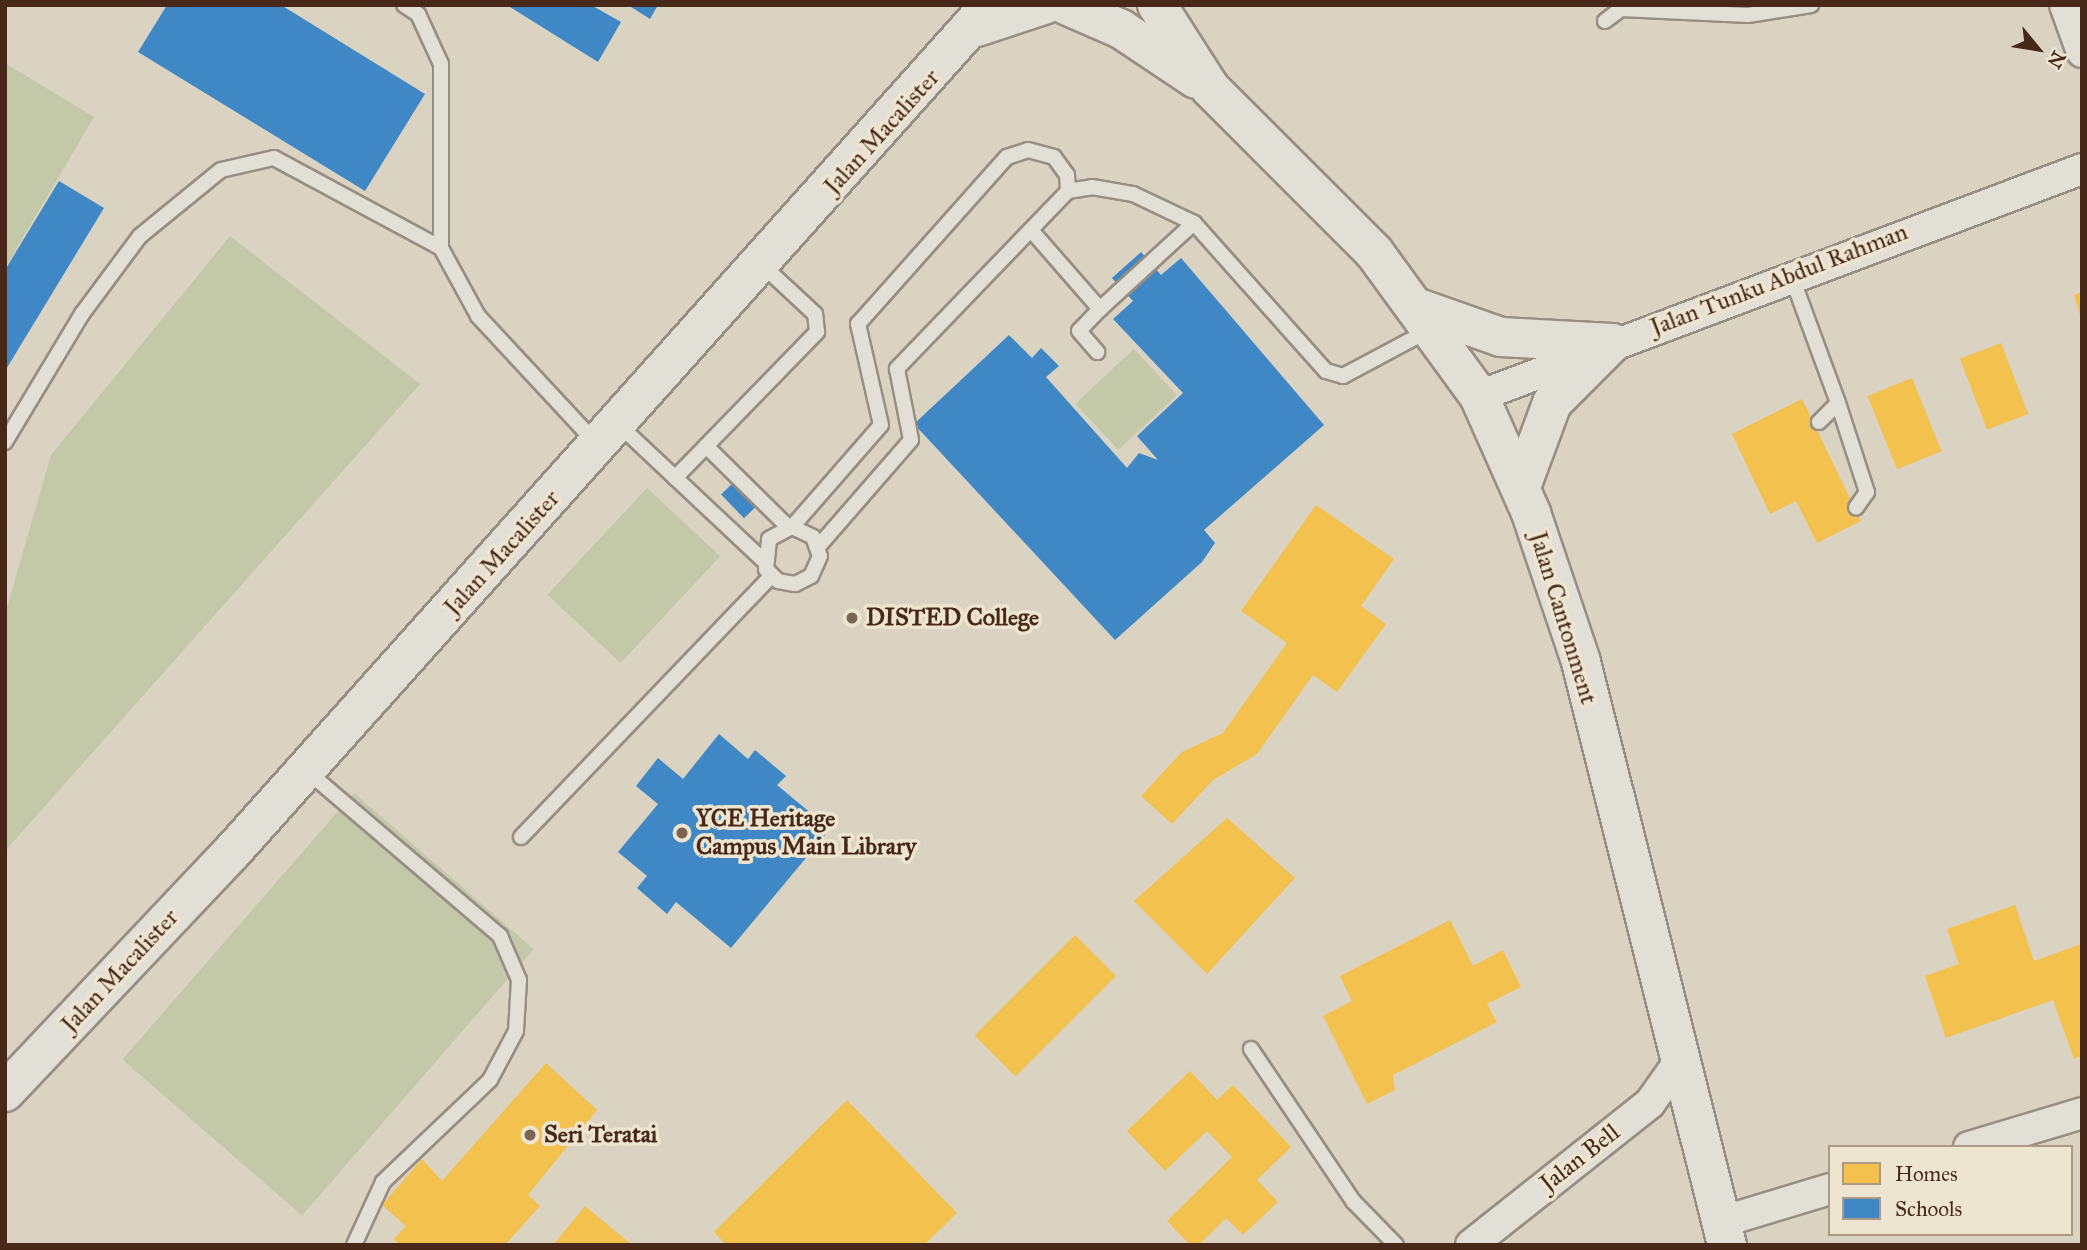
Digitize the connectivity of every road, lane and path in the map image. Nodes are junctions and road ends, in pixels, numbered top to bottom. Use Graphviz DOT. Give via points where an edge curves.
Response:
graph roads {
  1 [pos="404,5"];
  2 [pos="1044,5"];
  3 [pos="1066,5"];
  4 [pos="1157,5"];
  5 [pos="1811,5"];
  6 [pos="2065,5"];
  7 [pos="983,16"];
  8 [pos="1605,21"];
  9 [pos="2082,51"];
  10 [pos="1210,88"];
  11 [pos="2082,169"];
  12 [pos="1068,191"];
  13 [pos="1194,223"];
  14 [pos="1031,230"];
  15 [pos="441,248"];
  16 [pos="761,264"];
  17 [pos="1791,274"];
  18 [pos="1100,309"];
  19 [pos="1427,318"];
  20 [pos="1612,343"];
  21 [pos="1097,352"];
  22 [pos="1479,396"];
  23 [pos="1838,403"];
  24 [pos="1819,422"];
  25 [pos="608,435"];
  26 [pos="5,442"];
  27 [pos="706,446"];
  28 [pos="675,478"];
  29 [pos="1521,487"];
  30 [pos="1856,508"];
  31 [pos="790,527"];
  32 [pos="818,547"];
  33 [pos="764,561"];
  34 [pos="771,576"];
  35 [pos="306,770"];
  36 [pos="521,837"];
  37 [pos="1251,1049"];
  38 [pos="1679,1062"];
  39 [pos="5,1092"];
  40 [pos="2082,1113"];
  41 [pos="1976,1145"];
  42 [pos="1828,1190"];
  43 [pos="1724,1233"];
  44 [pos="354,1245"];
  45 [pos="1396,1245"];
  46 [pos="1471,1245"];
  1 -- 15 [label="lane" via="418,15 441,64"];
  2 -- 7 [label="main road"];
  3 -- 10 [label="main road" via="1121,29"];
  4 -- 10 [label="main road"];
  5 -- 8 [label="lane" via="1748,15 1621,9"];
  6 -- 9 [label="street"];
  7 -- 16 [label="main road, Jalan Macalister"];
  10 -- 19 [label="main road, Jalan Cantonment" via="1374,252"];
  11 -- 17 [label="street, Jalan Tunku Abdul Rahman"];
  12 -- 13 [label="lane" via="1092,187 1133,194"];
  12 -- 14 [label="lane"];
  12 -- 31 [label="lane" via="1067,175 1054,158 1028,150 1007,157 858,324 881,425"];
  13 -- 18 [label="lane"];
  13 -- 19 [label="lane" via="1326,371 1343,376"];
  14 -- 18 [label="lane"];
  14 -- 32 [label="lane" via="897,369 911,440"];
  15 -- 25 [label="lane" via="478,316"];
  15 -- 26 [label="lane" via="274,158 221,170 140,236 82,314"];
  16 -- 25 [label="main road, Jalan Macalister"];
  16 -- 27 [label="lane" via="815,314 817,332"];
  17 -- 20 [label="street, Jalan Tunku Abdul Rahman"];
  17 -- 23 [label="lane"];
  18 -- 21 [label="lane" via="1079,331"];
  19 -- 20 [label="main road" via="1502,337"];
  19 -- 22 [label="main road, Jalan Cantonment"];
  20 -- 22 [label="street, Jalan Tunku Abdul Rahman"];
  20 -- 29 [label="main road" via="1552,403"];
  22 -- 29 [label="main road, Jalan Cantonment"];
  23 -- 24 [label="lane"];
  23 -- 30 [label="lane" via="1867,492"];
  25 -- 28 [label="lane"];
  25 -- 35 [label="main road, Jalan Macalister"];
  27 -- 28 [label="lane"];
  27 -- 31 [label="lane"];
  28 -- 33 [label="lane"];
  29 -- 38 [label="main road, Jalan Cantonment" via="1581,662"];
  31 -- 32 [label="lane" via="807,531"];
  31 -- 33 [label="lane" via="768,539"];
  32 -- 34 [label="lane" via="816,570 804,581 786,583"];
  33 -- 34 [label="lane"];
  34 -- 36 [label="lane"];
  35 -- 39 [label="main road, Jalan Macalister"];
  35 -- 44 [label="lane" via="500,936 519,979 516,1031 490,1080 383,1182"];
  37 -- 45 [label="lane" via="1354,1202"];
  38 -- 43 [label="main road, Jalan Cantonment"];
  38 -- 46 [label="street, Jalan Bell" via="1650,1103"];
  40 -- 41 [label="street"];
  42 -- 43 [label="street"];
}
